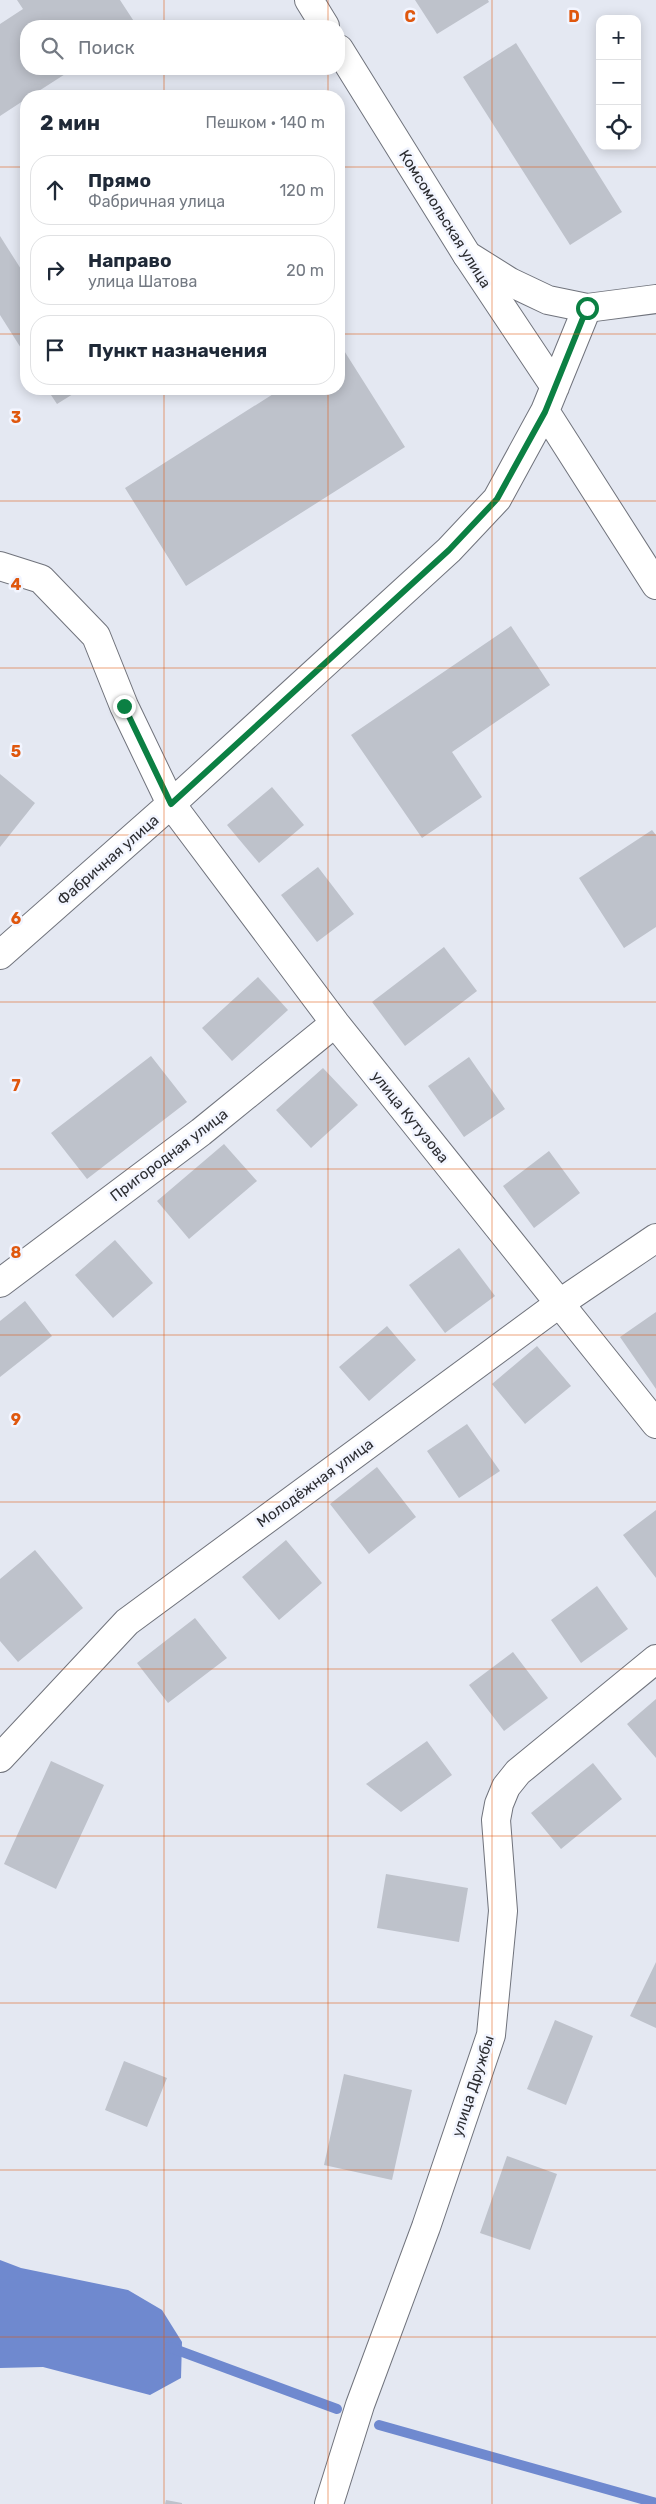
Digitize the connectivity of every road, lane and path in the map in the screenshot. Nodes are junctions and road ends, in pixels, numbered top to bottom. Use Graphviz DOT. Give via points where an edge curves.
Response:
graph roads {
  1 [pos="308,0"];
  2 [pos="321,20"];
  3 [pos="345,59"];
  4 [pos="467,255"];
  5 [pos="656,299"];
  6 [pos="587,308"];
  7 [pos="550,399"];
  8 [pos="646,555"];
  9 [pos="0,566"];
  10 [pos="656,585"];
  11 [pos="171,804"];
  12 [pos="0,955"];
  13 [pos="335,1023"];
  14 [pos="656,1238"];
  15 [pos="0,1283"];
  16 [pos="560,1303"];
  17 [pos="656,1424"];
  18 [pos="656,1659"];
  19 [pos="0,1758"];
  20 [pos="329,2504"];
  1 -- 2 [label="street"];
  3 -- 4 [label="street, Комсомольская улица"];
  4 -- 6 [label="street" via="510,282 548,300"];
  4 -- 7 [label="street, Комсомольская улица"];
  5 -- 6 [label="street"];
  6 -- 7 [label="street, Фабричная улица"];
  7 -- 8 [label="street, Комсомольская улица"];
  7 -- 11 [label="street, Фабричная улица" via="497,499 449,550"];
  8 -- 10 [label="street, Комсомольская улица"];
  9 -- 11 [label="street, улица Кутузова" via="41,579 96,636 124,706"];
  11 -- 12 [label="street, Фабричная улица"];
  11 -- 13 [label="street, улица Кутузова"];
  13 -- 15 [label="street, Пригородная улица" via="201,1132"];
  13 -- 16 [label="street, улица Кутузова"];
  14 -- 16 [label="street, Молодёжная улица"];
  16 -- 17 [label="street, улица Кутузова"];
  16 -- 19 [label="street, Молодёжная улица" via="127,1622"];
  18 -- 20 [label="street, улица Дружбы" via="518,1772 498,1804 496,1820 503,1911 491,2035 426,2227 360,2404"];
}
